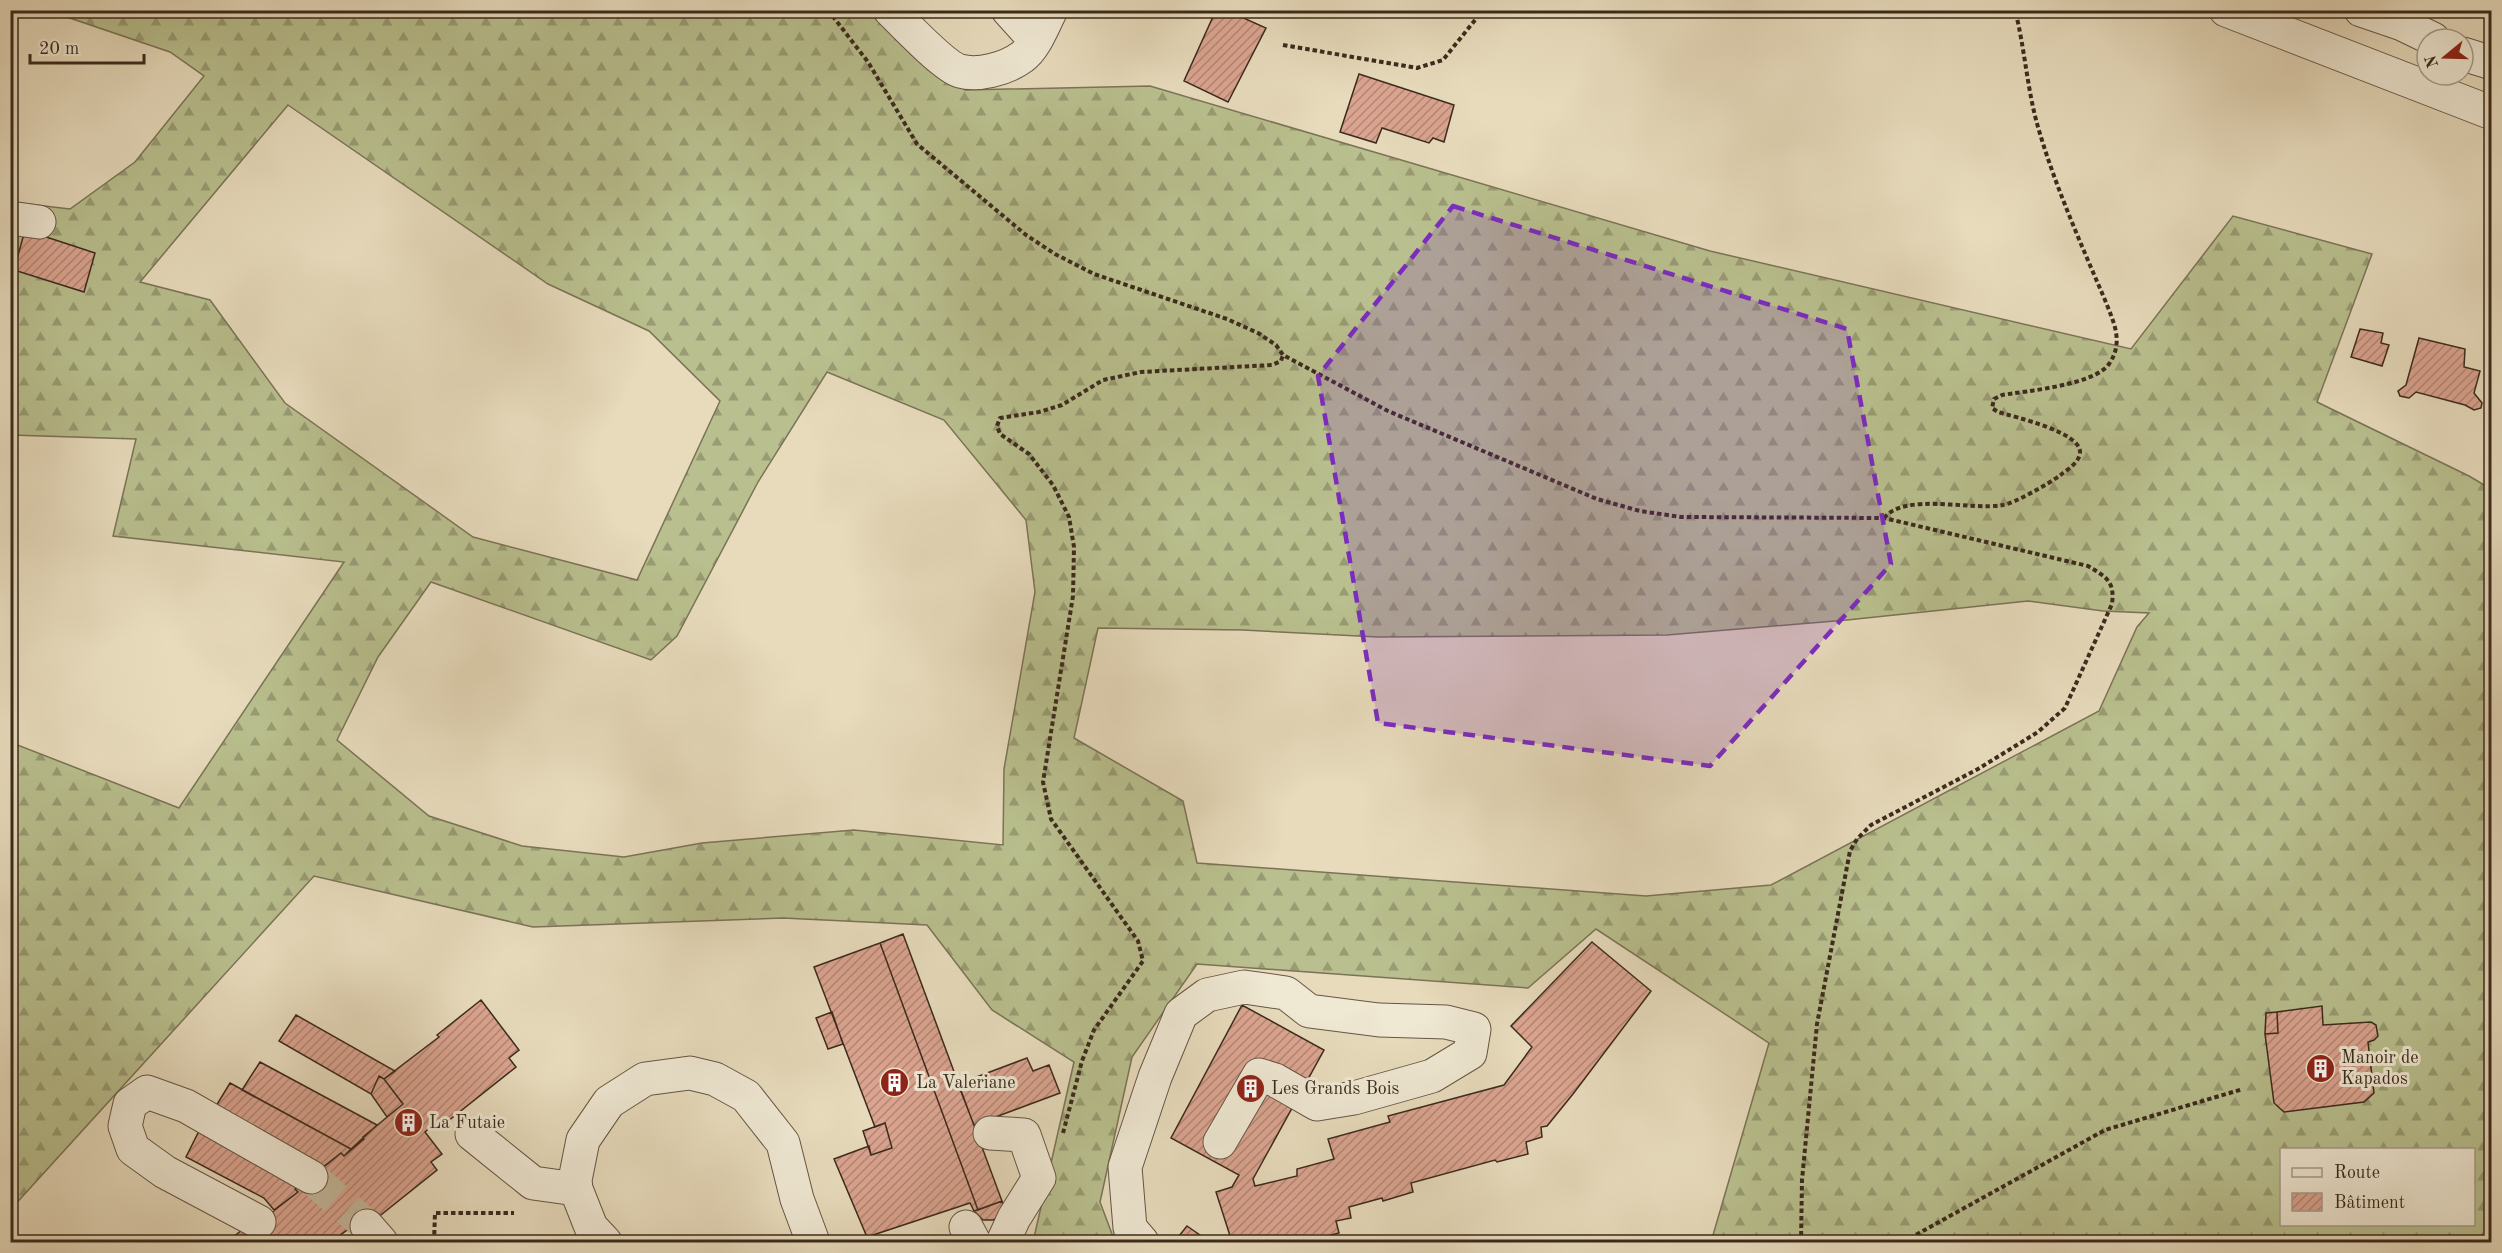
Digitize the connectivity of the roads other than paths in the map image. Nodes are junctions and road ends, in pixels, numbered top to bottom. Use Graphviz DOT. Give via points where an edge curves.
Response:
graph roads {
  1 [pos="890,10"];
  2 [pos="1008,10"];
  3 [pos="1051,10"];
  4 [pos="2226,10"];
  5 [pos="2361,10"];
  6 [pos="2415,30"];
  7 [pos="1035,40"];
  8 [pos="2475,58"];
  9 [pos="2492,63"];
  10 [pos="2492,113"];
  11 [pos="990,1133"];
  12 [pos="472,1134"];
  13 [pos="1220,1142"];
  14 [pos="311,1177"];
  15 [pos="576,1189"];
  16 [pos="259,1222"];
  17 [pos="605,1242"];
  18 [pos="813,1242"];
  19 [pos="1003,1242"];
  20 [pos="1142,1242"];
  1 -- 7 [label="street" via="926,46 959,71 991,71 1022,57"];
  2 -- 7 [label="street"];
  3 -- 7 [label="street"];
  4 -- 10 [label="street"];
  5 -- 6 [label="street"];
  8 -- 9 [label="street"];
  11 -- 19 [label="street" via="1024,1135 1039,1178"];
  12 -- 15 [label="street" via="533,1183"];
  13 -- 20 [label="street" via="1259,1075 1317,1104 1354,1098 1432,1076 1470,1053 1474,1029 1446,1022 1379,1020 1309,1011 1286,993 1244,987 1207,995 1181,1014 1125,1167 1130,1228"];
  14 -- 16 [label="street" via="186,1106 147,1092 130,1104 125,1126 133,1149 165,1172"];
  15 -- 17 [label="street" via="591,1227"];
  15 -- 18 [label="street" via="583,1140 609,1102 645,1079 690,1073 715,1079 746,1096 783,1143"];
}
